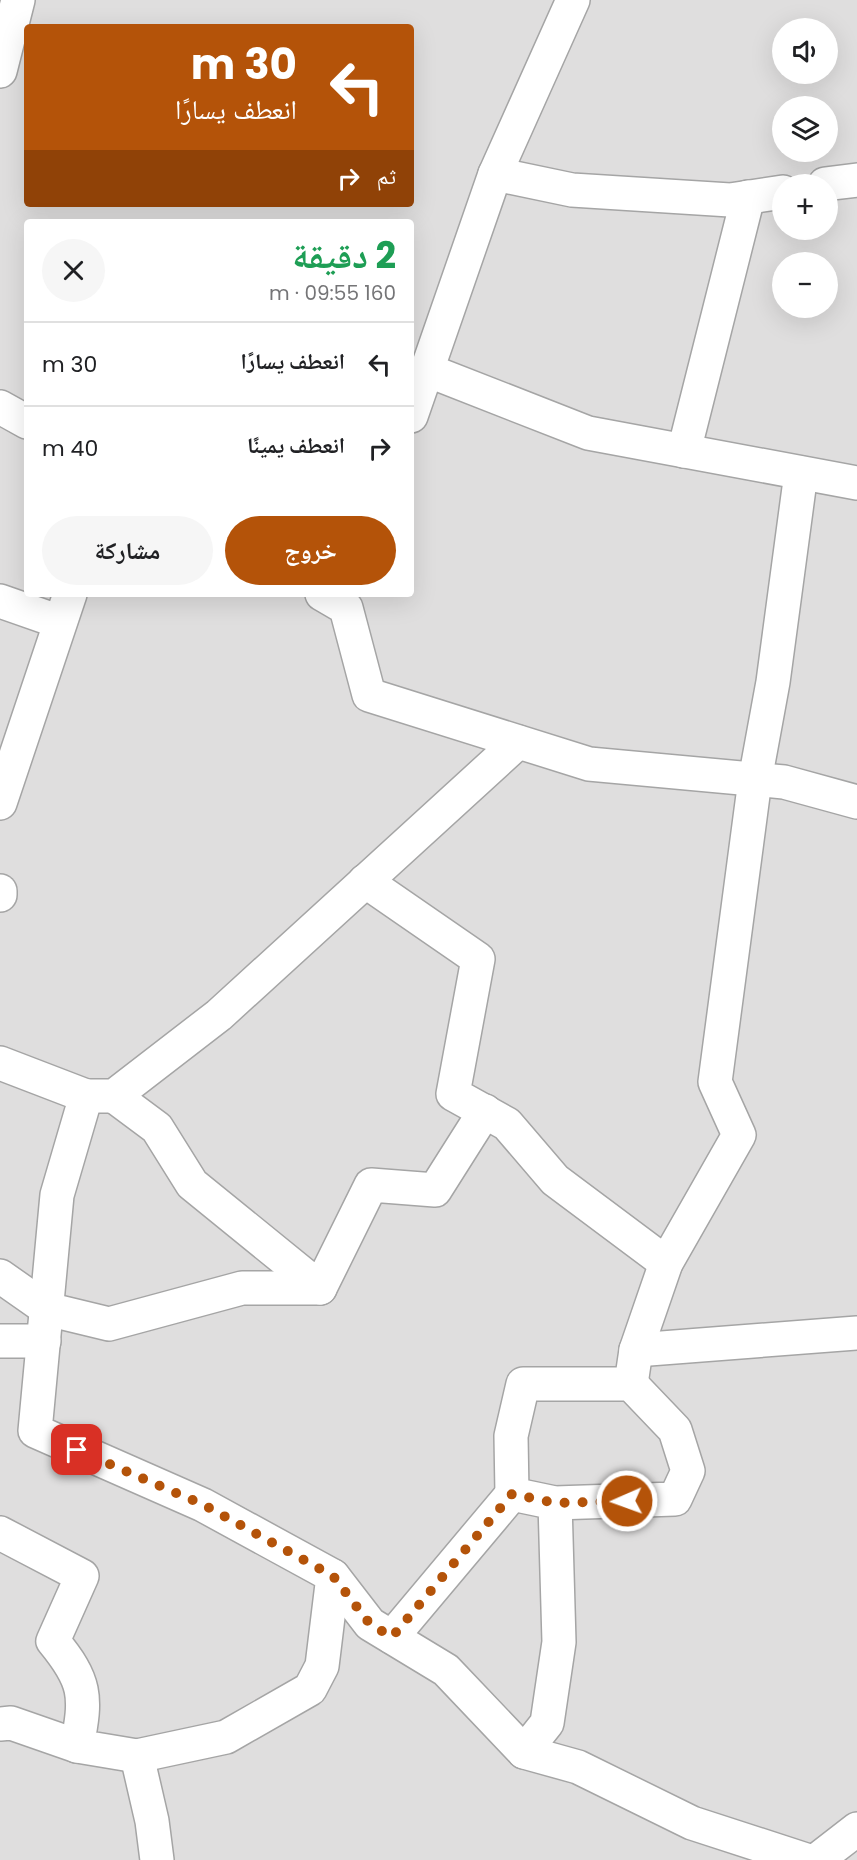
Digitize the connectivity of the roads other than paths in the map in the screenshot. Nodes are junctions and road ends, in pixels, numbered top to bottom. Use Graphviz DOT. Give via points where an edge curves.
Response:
graph roads {
  1 [pos="18,0"];
  2 [pos="573,0"];
  3 [pos="1,60"];
  4 [pos="495,174"];
  5 [pos="857,180"];
  6 [pos="838,182"];
  7 [pos="772,194"];
  8 [pos="748,197"];
  9 [pos="427,370"];
  10 [pos="0,407"];
  11 [pos="414,407"];
  12 [pos="24,420"];
  13 [pos="684,451"];
  14 [pos="801,473"];
  15 [pos="857,483"];
  16 [pos="339,599"];
  17 [pos="0,601"];
  18 [pos="65,608"];
  19 [pos="518,742"];
  20 [pos="755,780"];
  21 [pos="857,802"];
  22 [pos="0,803"];
  23 [pos="365,881"];
  24 [pos="0,1063"];
  25 [pos="100,1096"];
  26 [pos="485,1112"];
  27 [pos="666,1263"];
  28 [pos="0,1276"];
  29 [pos="320,1288"];
  30 [pos="45,1325"];
  31 [pos="857,1333"];
  32 [pos="0,1341"];
  33 [pos="636,1350"];
  34 [pos="631,1384"];
  35 [pos="512,1494"];
  36 [pos="555,1503"];
  37 [pos="0,1533"];
  38 [pos="333,1576"];
  39 [pos="392,1637"];
  40 [pos="0,1724"];
  41 [pos="76,1746"];
  42 [pos="524,1752"];
  43 [pos="137,1756"];
  44 [pos="857,1829"];
  45 [pos="157,1860"];
  46 [pos="806,1860"];
  47 [pos="817,1860"];
  1 -- 3 [label="street"];
  2 -- 4 [label="street"];
  4 -- 8 [label="street" via="572,190 730,200"];
  4 -- 9 [label="street"];
  5 -- 6 [label="street"];
  7 -- 8 [label="street"];
  8 -- 13 [label="street"];
  9 -- 11 [label="street"];
  9 -- 13 [label="street" via="588,433"];
  10 -- 12 [label="street"];
  13 -- 14 [label="street"];
  14 -- 15 [label="street"];
  14 -- 20 [label="street" via="773,682"];
  16 -- 19 [label="street" via="369,695"];
  17 -- 18 [label="street"];
  18 -- 22 [label="street"];
  19 -- 20 [label="street" via="589,764"];
  19 -- 23 [label="street"];
  20 -- 21 [label="street" via="784,782"];
  20 -- 27 [label="street" via="715,1082 739,1135"];
  23 -- 25 [label="street" via="219,1015"];
  23 -- 26 [label="street" via="478,959 453,1094"];
  24 -- 25 [label="street"];
  25 -- 29 [label="street" via="157,1128 192,1184"];
  25 -- 30 [label="street" via="57,1195"];
  26 -- 27 [label="street" via="507,1124 555,1180"];
  26 -- 29 [label="street" via="435,1190 371,1185"];
  27 -- 33 [label="street"];
  28 -- 30 [label="street"];
  29 -- 30 [label="street" via="242,1288 109,1324"];
  30 -- 32 [label="street"];
  30 -- 38 [label="street" via="35,1431 204,1505"];
  31 -- 33 [label="street"];
  33 -- 34 [label="street"];
  34 -- 35 [label="street" via="523,1384 511,1436"];
  34 -- 36 [label="street" via="675,1430 687,1471 675,1499"];
  35 -- 36 [label="street"];
  35 -- 39 [label="street"];
  36 -- 42 [label="street" via="559,1642 547,1723"];
  37 -- 41 [label="street" via="82,1576 53,1641 74,1666 85,1706"];
  38 -- 39 [label="street" via="370,1624"];
  38 -- 43 [label="street" via="322,1666 310,1689 226,1737"];
  39 -- 42 [label="street" via="446,1670"];
  40 -- 41 [label="street" via="10,1723"];
  41 -- 43 [label="street"];
  42 -- 46 [label="street" via="578,1767 692,1823"];
  43 -- 45 [label="street"];
  44 -- 47 [label="street"];
}
